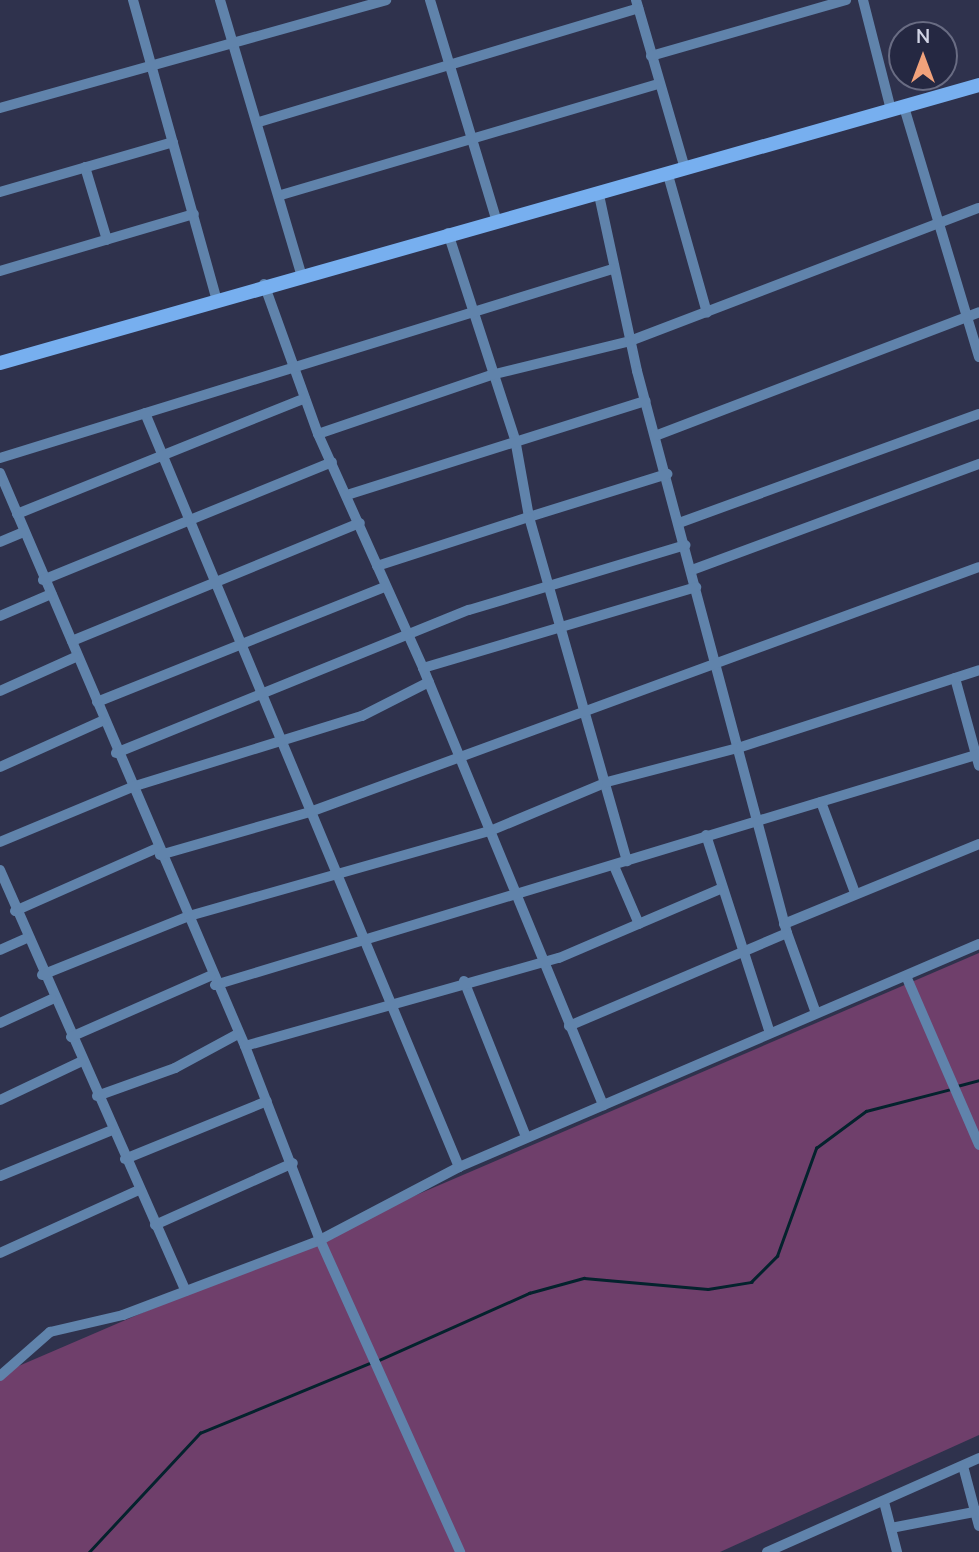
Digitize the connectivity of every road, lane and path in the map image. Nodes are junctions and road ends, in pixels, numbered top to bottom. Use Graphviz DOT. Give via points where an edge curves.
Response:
graph roads {
  1 [pos="133,0"];
  2 [pos="220,0"];
  3 [pos="386,0"];
  4 [pos="430,0"];
  5 [pos="846,0"];
  6 [pos="863,0"];
  7 [pos="637,4"];
  8 [pos="234,44"];
  9 [pos="651,56"];
  10 [pos="153,64"];
  11 [pos="449,68"];
  12 [pos="658,85"];
  13 [pos="979,85"];
  14 [pos="0,108"];
  15 [pos="898,109"];
  16 [pos="259,122"];
  17 [pos="475,138"];
  18 [pos="173,142"];
  19 [pos="85,167"];
  20 [pos="685,169"];
  21 [pos="668,174"];
  22 [pos="0,192"];
  23 [pos="281,195"];
  24 [pos="599,195"];
  25 [pos="979,208"];
  26 [pos="194,214"];
  27 [pos="496,218"];
  28 [pos="939,224"];
  29 [pos="448,233"];
  30 [pos="107,240"];
  31 [pos="613,269"];
  32 [pos="0,271"];
  33 [pos="301,274"];
  34 [pos="264,284"];
  35 [pos="216,298"];
  36 [pos="472,308"];
  37 [pos="979,312"];
  38 [pos="707,313"];
  39 [pos="968,317"];
  40 [pos="630,341"];
  41 [pos="979,357"];
  42 [pos="0,363"];
  43 [pos="293,366"];
  44 [pos="491,375"];
  45 [pos="305,398"];
  46 [pos="646,401"];
  47 [pos="145,413"];
  48 [pos="979,414"];
  49 [pos="318,434"];
  50 [pos="655,436"];
  51 [pos="516,439"];
  52 [pos="162,454"];
  53 [pos="0,457"];
  54 [pos="332,462"];
  55 [pos="979,464"];
  56 [pos="0,472"];
  57 [pos="667,474"];
  58 [pos="347,495"];
  59 [pos="17,514"];
  60 [pos="190,517"];
  61 [pos="530,517"];
  62 [pos="360,523"];
  63 [pos="680,523"];
  64 [pos="24,532"];
  65 [pos="0,542"];
  66 [pos="685,545"];
  67 [pos="377,566"];
  68 [pos="979,566"];
  69 [pos="692,570"];
  70 [pos="43,580"];
  71 [pos="217,582"];
  72 [pos="550,585"];
  73 [pos="386,587"];
  74 [pos="696,587"];
  75 [pos="51,594"];
  76 [pos="0,616"];
  77 [pos="564,627"];
  78 [pos="405,633"];
  79 [pos="72,641"];
  80 [pos="243,645"];
  81 [pos="78,656"];
  82 [pos="718,666"];
  83 [pos="423,668"];
  84 [pos="979,670"];
  85 [pos="955,678"];
  86 [pos="429,682"];
  87 [pos="0,691"];
  88 [pos="261,694"];
  89 [pos="97,702"];
  90 [pos="588,709"];
  91 [pos="104,720"];
  92 [pos="279,742"];
  93 [pos="741,747"];
  94 [pos="116,752"];
  95 [pos="458,756"];
  96 [pos="978,759"];
  97 [pos="0,767"];
  98 [pos="607,782"];
  99 [pos="132,787"];
  100 [pos="821,802"];
  101 [pos="310,812"];
  102 [pos="758,821"];
  103 [pos="490,831"];
  104 [pos="706,835"];
  105 [pos="0,842"];
  106 [pos="979,844"];
  107 [pos="158,851"];
  108 [pos="627,861"];
  109 [pos="614,866"];
  110 [pos="1,872"];
  111 [pos="338,875"];
  112 [pos="720,889"];
  113 [pos="514,893"];
  114 [pos="855,893"];
  115 [pos="15,911"];
  116 [pos="188,916"];
  117 [pos="639,923"];
  118 [pos="785,928"];
  119 [pos="27,938"];
  120 [pos="365,938"];
  121 [pos="979,944"];
  122 [pos="0,950"];
  123 [pos="741,953"];
  124 [pos="541,959"];
  125 [pos="42,975"];
  126 [pos="906,976"];
  127 [pos="213,980"];
  128 [pos="464,981"];
  129 [pos="52,999"];
  130 [pos="394,1002"];
  131 [pos="816,1013"];
  132 [pos="0,1023"];
  133 [pos="569,1026"];
  134 [pos="770,1033"];
  135 [pos="238,1034"];
  136 [pos="71,1037"];
  137 [pos="245,1046"];
  138 [pos="82,1061"];
  139 [pos="97,1096"];
  140 [pos="0,1100"];
  141 [pos="267,1101"];
  142 [pos="603,1105"];
  143 [pos="112,1130"];
  144 [pos="526,1137"];
  145 [pos="979,1145"];
  146 [pos="125,1159"];
  147 [pos="293,1163"];
  148 [pos="459,1167"];
  149 [pos="0,1176"];
  150 [pos="139,1190"];
  151 [pos="155,1225"];
  152 [pos="320,1240"];
  153 [pos="0,1253"];
  154 [pos="186,1291"];
  155 [pos="0,1376"];
  156 [pos="979,1458"];
  157 [pos="962,1466"];
  158 [pos="884,1502"];
  159 [pos="977,1512"];
  160 [pos="979,1526"];
  161 [pos="891,1528"];
  162 [pos="779,1550"];
  163 [pos="460,1552"];
  164 [pos="767,1552"];
  165 [pos="897,1552"];
  1 -- 10 [label="street"];
  2 -- 8 [label="street"];
  3 -- 8 [label="street"];
  4 -- 11 [label="street"];
  5 -- 9 [label="street"];
  6 -- 15 [label="street"];
  7 -- 9 [label="street"];
  7 -- 11 [label="street"];
  8 -- 10 [label="street"];
  8 -- 16 [label="street"];
  9 -- 12 [label="street"];
  10 -- 14 [label="street"];
  10 -- 18 [label="street"];
  11 -- 16 [label="street"];
  11 -- 17 [label="street"];
  12 -- 17 [label="street"];
  12 -- 20 [label="street"];
  13 -- 15 [label="street"];
  15 -- 20 [label="street"];
  15 -- 28 [label="street"];
  16 -- 23 [label="street"];
  17 -- 23 [label="street"];
  17 -- 27 [label="street"];
  18 -- 19 [label="street"];
  18 -- 26 [label="street"];
  19 -- 22 [label="street"];
  19 -- 30 [label="street"];
  20 -- 21 [label="street"];
  21 -- 24 [label="street"];
  21 -- 38 [label="street"];
  23 -- 33 [label="street"];
  24 -- 27 [label="street"];
  24 -- 31 [label="street"];
  25 -- 28 [label="street"];
  26 -- 30 [label="street"];
  26 -- 35 [label="street"];
  27 -- 29 [label="street"];
  28 -- 38 [label="street"];
  28 -- 39 [label="street"];
  29 -- 33 [label="street"];
  29 -- 36 [label="street"];
  30 -- 32 [label="street"];
  31 -- 36 [label="street"];
  31 -- 40 [label="street"];
  33 -- 34 [label="street"];
  34 -- 35 [label="street"];
  34 -- 43 [label="street"];
  35 -- 42 [label="street"];
  36 -- 43 [label="street"];
  36 -- 44 [label="street"];
  37 -- 39 [label="street"];
  38 -- 40 [label="street"];
  39 -- 41 [label="street"];
  39 -- 50 [label="street"];
  40 -- 44 [label="street"];
  40 -- 46 [label="street"];
  43 -- 45 [label="street"];
  43 -- 47 [label="street"];
  44 -- 49 [label="street"];
  44 -- 51 [label="street"];
  45 -- 49 [label="street"];
  45 -- 52 [label="street"];
  46 -- 50 [label="street"];
  46 -- 51 [label="street"];
  47 -- 52 [label="street"];
  47 -- 53 [label="street"];
  48 -- 63 [label="street"];
  49 -- 54 [label="street"];
  50 -- 57 [label="street"];
  51 -- 58 [label="street"];
  51 -- 61 [label="street"];
  52 -- 59 [label="street"];
  52 -- 60 [label="street"];
  54 -- 58 [label="street"];
  54 -- 60 [label="street"];
  55 -- 69 [label="street"];
  56 -- 59 [label="street"];
  57 -- 61 [label="street"];
  57 -- 63 [label="street"];
  58 -- 62 [label="street"];
  59 -- 64 [label="street"];
  60 -- 70 [label="street"];
  60 -- 71 [label="street"];
  61 -- 67 [label="street"];
  61 -- 72 [label="street"];
  62 -- 67 [label="street"];
  62 -- 71 [label="street"];
  63 -- 66 [label="street"];
  64 -- 65 [label="street"];
  64 -- 70 [label="street"];
  66 -- 69 [label="street"];
  66 -- 72 [label="street"];
  67 -- 73 [label="street"];
  68 -- 82 [label="street"];
  69 -- 74 [label="street"];
  70 -- 75 [label="street"];
  71 -- 79 [label="street"];
  71 -- 80 [label="street"];
  72 -- 77 [label="street"];
  72 -- 78 [label="street"];
  73 -- 78 [label="street"];
  73 -- 80 [label="street"];
  74 -- 77 [label="street"];
  74 -- 82 [label="street"];
  75 -- 76 [label="street"];
  75 -- 79 [label="street"];
  77 -- 83 [label="street"];
  77 -- 90 [label="street"];
  78 -- 83 [label="street"];
  78 -- 88 [label="street"];
  79 -- 81 [label="street"];
  80 -- 88 [label="street"];
  80 -- 89 [label="street"];
  81 -- 87 [label="street"];
  81 -- 89 [label="street"];
  82 -- 90 [label="street"];
  82 -- 93 [label="street"];
  83 -- 86 [label="street"];
  84 -- 85 [label="street"];
  85 -- 93 [label="street"];
  85 -- 96 [label="street"];
  86 -- 92 [label="street" via="362,716"];
  86 -- 95 [label="street"];
  88 -- 92 [label="street"];
  88 -- 94 [label="street"];
  89 -- 91 [label="street"];
  90 -- 95 [label="street"];
  90 -- 98 [label="street"];
  91 -- 94 [label="street"];
  91 -- 97 [label="street"];
  92 -- 99 [label="street"];
  92 -- 101 [label="street"];
  93 -- 98 [label="street"];
  93 -- 102 [label="street"];
  94 -- 99 [label="street"];
  95 -- 101 [label="street"];
  95 -- 103 [label="street"];
  96 -- 100 [label="street"];
  98 -- 103 [label="street"];
  98 -- 108 [label="street"];
  99 -- 105 [label="street"];
  99 -- 107 [label="street"];
  100 -- 102 [label="street"];
  100 -- 114 [label="street"];
  101 -- 107 [label="street"];
  101 -- 111 [label="street"];
  102 -- 104 [label="street"];
  102 -- 118 [label="street"];
  103 -- 111 [label="street"];
  103 -- 113 [label="street"];
  104 -- 108 [label="street"];
  104 -- 112 [label="street"];
  106 -- 114 [label="street"];
  107 -- 115 [label="street"];
  107 -- 116 [label="street"];
  108 -- 109 [label="street"];
  109 -- 113 [label="street"];
  109 -- 117 [label="street"];
  110 -- 115 [label="street"];
  111 -- 116 [label="street"];
  111 -- 120 [label="street"];
  112 -- 117 [label="street"];
  112 -- 123 [label="street"];
  113 -- 120 [label="street"];
  113 -- 124 [label="street"];
  114 -- 118 [label="street"];
  115 -- 119 [label="street"];
  116 -- 125 [label="street"];
  116 -- 127 [label="street"];
  117 -- 124 [label="street" via="559,958"];
  118 -- 123 [label="street"];
  118 -- 131 [label="street"];
  119 -- 122 [label="street"];
  119 -- 125 [label="street"];
  120 -- 127 [label="street"];
  120 -- 130 [label="street"];
  121 -- 126 [label="street"];
  123 -- 133 [label="street"];
  123 -- 134 [label="street"];
  124 -- 128 [label="street"];
  124 -- 133 [label="street"];
  125 -- 129 [label="street"];
  126 -- 131 [label="street"];
  126 -- 145 [label="street"];
  127 -- 135 [label="street"];
  127 -- 136 [label="street"];
  128 -- 130 [label="street"];
  128 -- 144 [label="street"];
  129 -- 132 [label="street"];
  129 -- 136 [label="street"];
  130 -- 137 [label="street"];
  130 -- 148 [label="street"];
  131 -- 134 [label="street"];
  133 -- 142 [label="street"];
  134 -- 142 [label="street"];
  135 -- 137 [label="street"];
  135 -- 139 [label="street" via="175,1068"];
  136 -- 138 [label="street"];
  137 -- 141 [label="street"];
  138 -- 139 [label="street"];
  138 -- 140 [label="street"];
  139 -- 143 [label="street"];
  141 -- 146 [label="street"];
  141 -- 147 [label="street"];
  142 -- 144 [label="street"];
  143 -- 146 [label="street"];
  143 -- 149 [label="street"];
  144 -- 148 [label="street"];
  146 -- 150 [label="street"];
  147 -- 151 [label="street"];
  147 -- 152 [label="street"];
  148 -- 152 [label="street"];
  150 -- 151 [label="street"];
  150 -- 153 [label="street"];
  151 -- 154 [label="street"];
  152 -- 154 [label="street"];
  152 -- 163 [label="street"];
  154 -- 155 [label="street" via="123,1315 50,1332"];
  156 -- 157 [label="street"];
  157 -- 158 [label="street"];
  157 -- 159 [label="street"];
  158 -- 161 [label="street"];
  158 -- 162 [label="street"];
  159 -- 160 [label="street"];
  159 -- 161 [label="street"];
  161 -- 165 [label="street"];
  162 -- 164 [label="street"];
}
